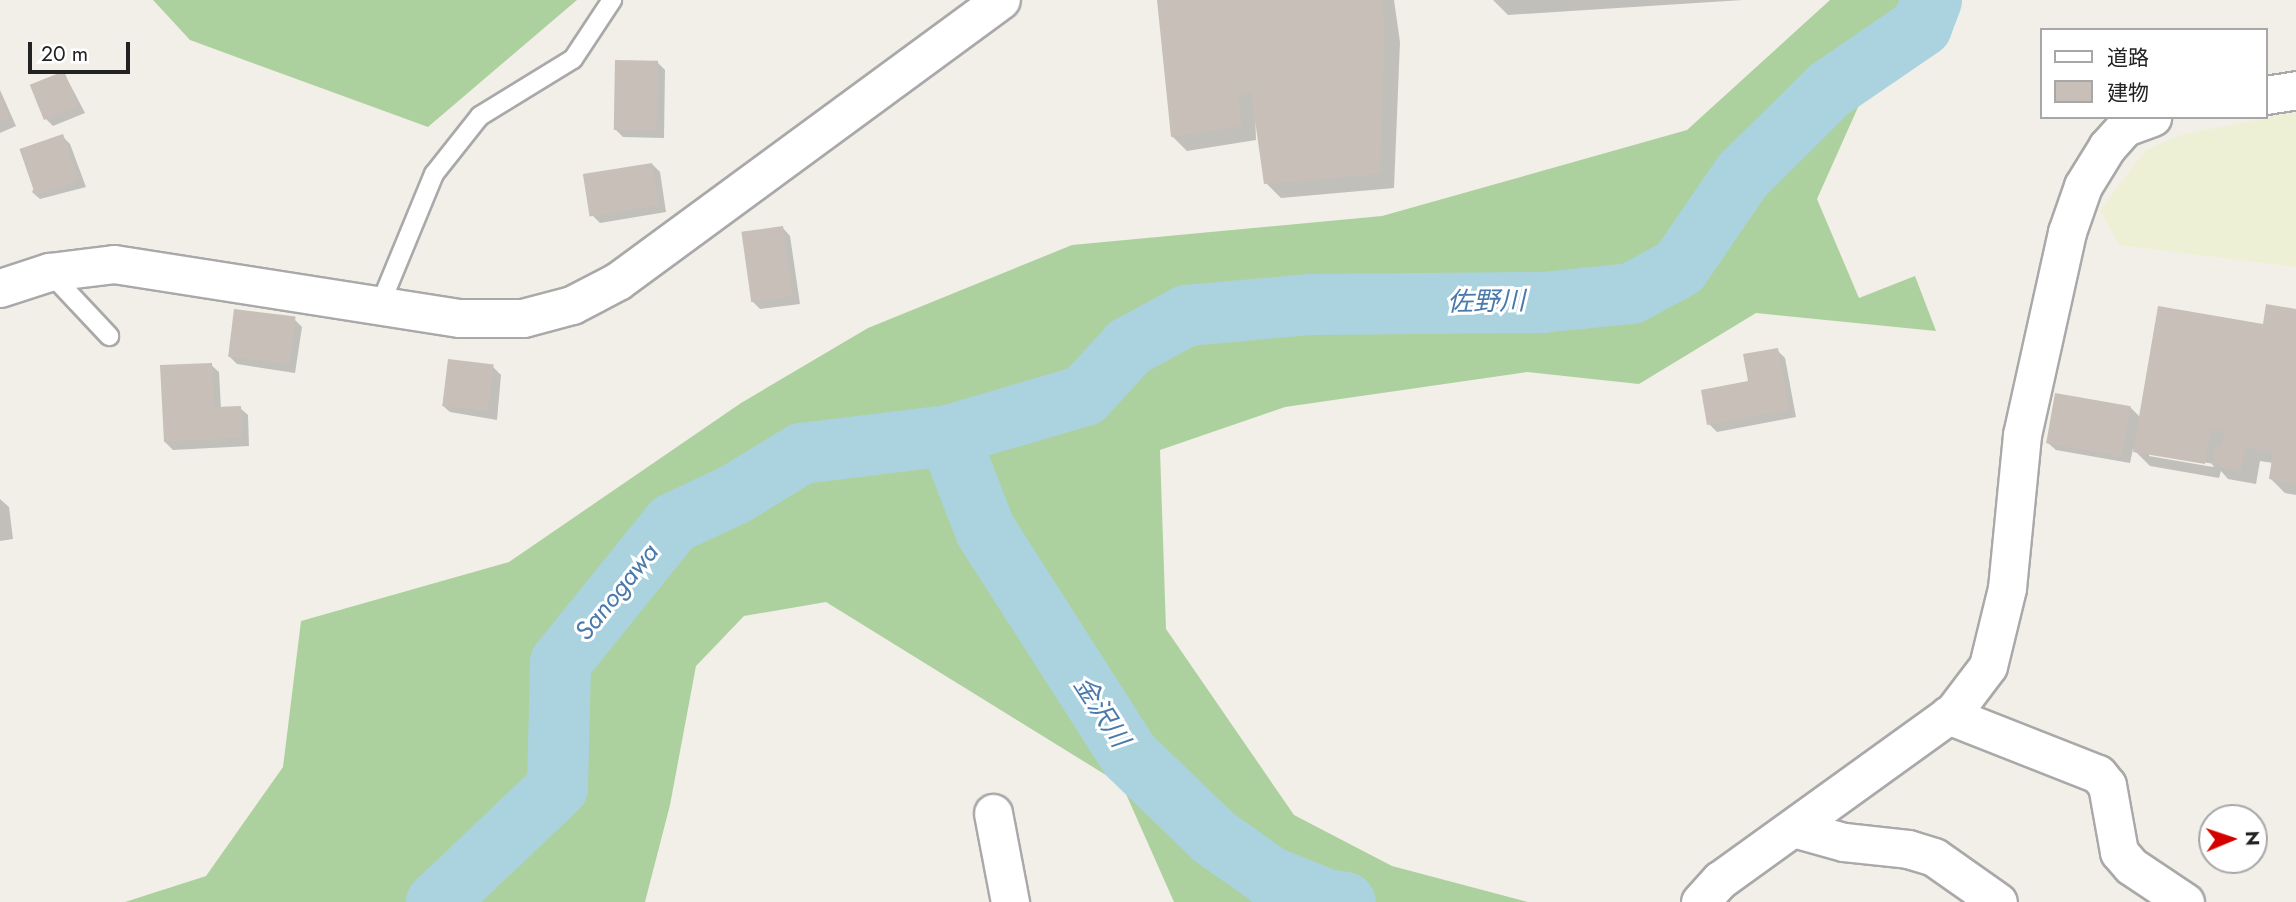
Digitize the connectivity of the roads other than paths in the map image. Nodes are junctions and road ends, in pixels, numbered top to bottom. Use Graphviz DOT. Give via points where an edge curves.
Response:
graph roads {
  1 [pos="612,0"];
  2 [pos="1001,0"];
  3 [pos="2296,90"];
  4 [pos="2268,95"];
  5 [pos="2147,119"];
  6 [pos="49,272"];
  7 [pos="0,288"];
  8 [pos="380,305"];
  9 [pos="108,336"];
  10 [pos="1948,715"];
  11 [pos="993,813"];
  12 [pos="1793,828"];
  13 [pos="1010,902"];
  14 [pos="1700,902"];
  15 [pos="1998,902"];
  16 [pos="2185,902"];
  1 -- 8 [label="lane" via="573,59 480,116 434,174"];
  2 -- 8 [label="street" via="618,281 572,305 523,318 459,318"];
  3 -- 4 [label="street"];
  5 -- 10 [label="street" via="2125,127 2107,147 2079,197 2022,435 1998,631 1988,666"];
  6 -- 7 [label="street"];
  6 -- 8 [label="street" via="114,264"];
  6 -- 9 [label="lane"];
  10 -- 12 [label="street"];
  10 -- 16 [label="street" via="2098,774 2106,785 2119,852 2131,866"];
  11 -- 13 [label="street"];
  12 -- 14 [label="street" via="1720,880"];
  12 -- 15 [label="street" via="1934,857"];
}
